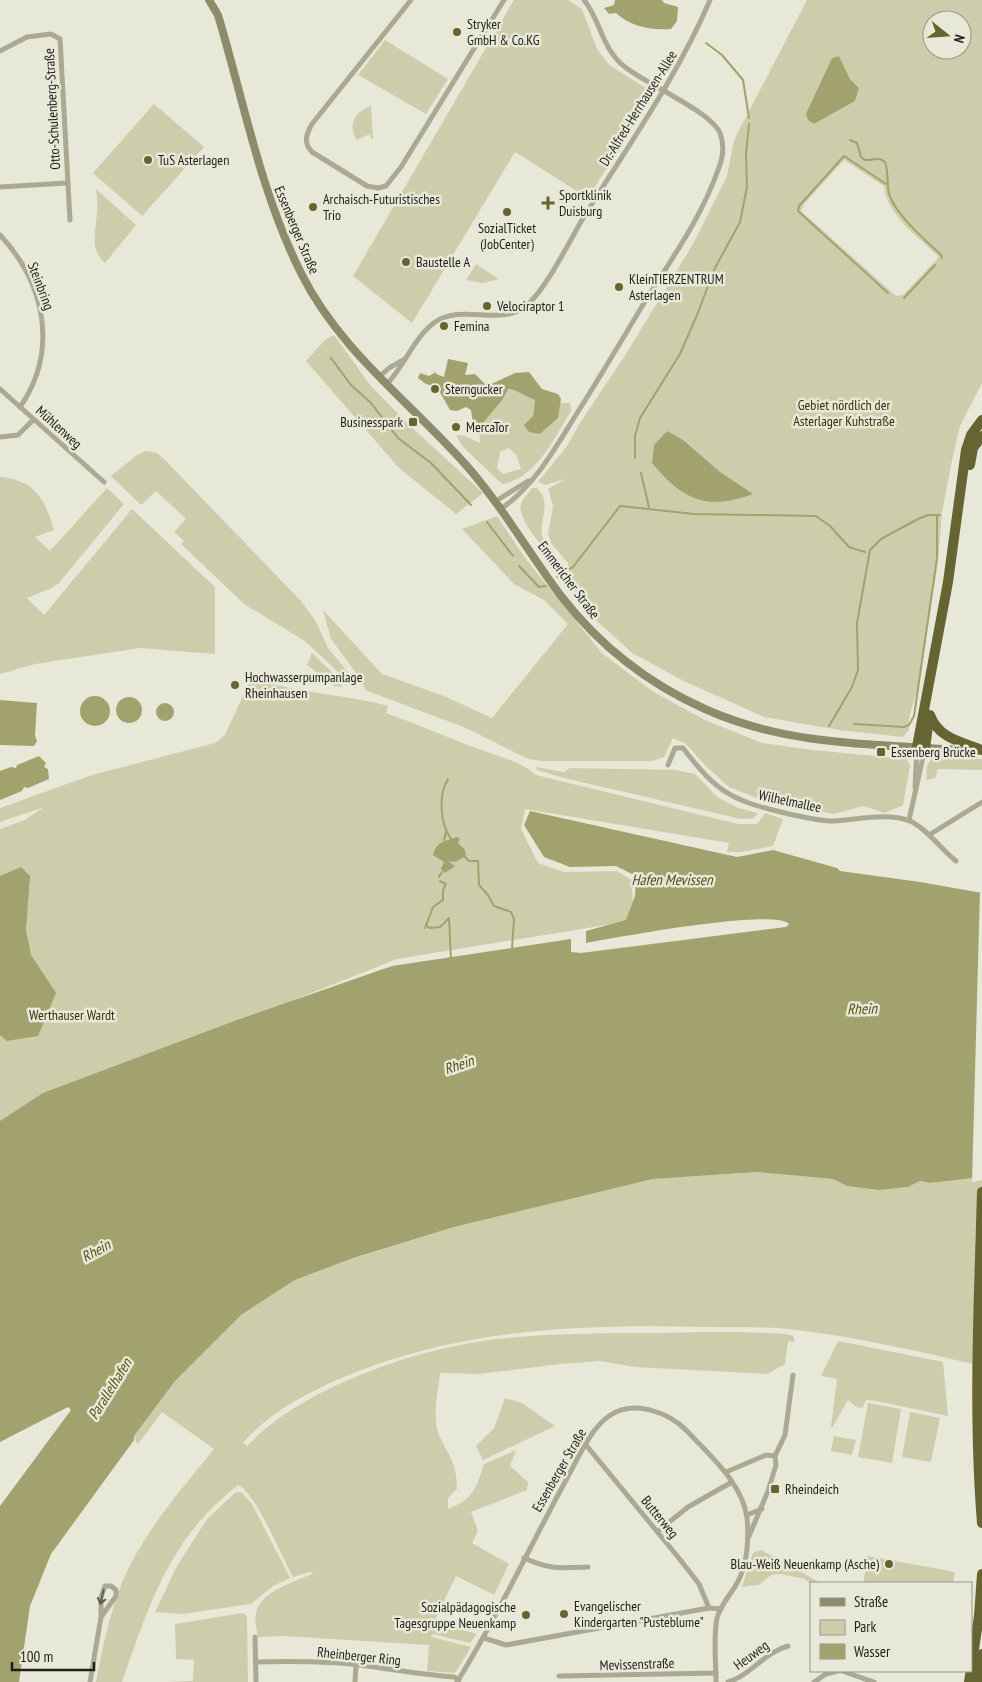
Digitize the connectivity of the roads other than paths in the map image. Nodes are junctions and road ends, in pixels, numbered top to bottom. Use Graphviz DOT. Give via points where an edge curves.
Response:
graph roads {
  1 [pos="209,0"];
  2 [pos="411,0"];
  3 [pos="504,0"];
  4 [pos="584,0"];
  5 [pos="710,0"];
  6 [pos="0,51"];
  7 [pos="662,91"];
  8 [pos="67,183"];
  9 [pos="0,187"];
  10 [pos="70,220"];
  11 [pos="0,235"];
  12 [pos="405,358"];
  13 [pos="379,377"];
  14 [pos="386,385"];
  15 [pos="0,389"];
  16 [pos="20,406"];
  17 [pos="33,420"];
  18 [pos="982,420"];
  19 [pos="434,431"];
  20 [pos="982,436"];
  21 [pos="0,437"];
  22 [pos="531,479"];
  23 [pos="104,482"];
  24 [pos="499,505"];
  25 [pos="929,714"];
  26 [pos="921,747"];
  27 [pos="982,751"];
  28 [pos="668,765"];
  29 [pos="982,802"];
  30 [pos="909,820"];
  31 [pos="928,835"];
  32 [pos="956,861"];
  33 [pos="982,1192"];
  34 [pos="793,1375"];
  35 [pos="586,1445"];
  36 [pos="775,1456"];
  37 [pos="726,1472"];
  38 [pos="732,1482"];
  39 [pos="762,1509"];
  40 [pos="747,1515"];
  41 [pos="982,1522"];
  42 [pos="658,1531"];
  43 [pos="748,1537"];
  44 [pos="524,1558"];
  45 [pos="588,1568"];
  46 [pos="982,1574"];
  47 [pos="709,1608"];
  48 [pos="721,1609"];
  49 [pos="101,1617"];
  50 [pos="254,1637"];
  51 [pos="484,1638"];
  52 [pos="788,1646"];
  53 [pos="982,1654"];
  54 [pos="256,1662"];
  55 [pos="972,1662"];
  56 [pos="356,1665"];
  57 [pos="834,1672"];
  58 [pos="845,1672"];
  59 [pos="716,1673"];
  60 [pos="559,1676"];
  61 [pos="458,1681"];
  62 [pos="90,1682"];
  63 [pos="256,1682"];
  64 [pos="356,1682"];
  65 [pos="716,1682"];
  66 [pos="728,1682"];
  67 [pos="814,1682"];
  68 [pos="874,1682"];
  69 [pos="978,1682"];
  1 -- 13 [label="main road, Essenberger Straße" via="218,15 277,223 312,295"];
  2 -- 3 [label="street" via="307,133 307,146 367,186 386,186 396,174"];
  4 -- 7 [label="street" via="612,56"];
  5 -- 7 [label="street, Dr.-Alfred-Herrhausen-Allee" via="696,34"];
  6 -- 8 [label="street, Otto-Schulenberg-Straße" via="26,37 52,34 60,39"];
  7 -- 12 [label="street, Dr.-Alfred-Herrhausen-Allee" via="528,303 519,311 504,316 471,314 435,322"];
  7 -- 22 [label="street" via="716,127 723,147 718,171 693,222 585,400 549,458"];
  8 -- 9 [label="street, Otto-Schulenberg-Straße"];
  8 -- 10 [label="street, Otto-Schulenberg-Straße"];
  11 -- 16 [label="street, Steinbring" via="16,255 31,284 44,336 44,349 34,382"];
  12 -- 13 [label="street, Dr.-Alfred-Herrhausen-Allee"];
  12 -- 14 [label="street, Dr.-Alfred-Herrhausen-Allee"];
  13 -- 14 [label="main road, Essenberger Straße"];
  14 -- 19 [label="main road, Essenberger Straße"];
  15 -- 16 [label="street, Mühlenweg"];
  16 -- 17 [label="street, Mühlenweg"];
  17 -- 21 [label="street" via="18,435"];
  17 -- 23 [label="street, Mühlenweg"];
  18 -- 26 [label="highway" via="971,435 966,450"];
  19 -- 24 [label="main road, Emmericher Straße"];
  20 -- 25 [label="highway" via="971,459"];
  22 -- 24 [label="street"];
  22 -- 24 [label="street" via="520,495"];
  24 -- 26 [label="main road, Emmericher Straße" via="561,596 584,623 628,663 666,689 720,716 768,732 808,739"];
  25 -- 26 [label="highway"];
  25 -- 27 [label="highway" via="935,726 946,736"];
  26 -- 27 [label="main road, Emmericher Straße"];
  26 -- 30 [label="street"];
  28 -- 30 [label="street, Wilhelmallee" via="672,752 680,747 713,784 732,798 764,808 832,821"];
  29 -- 31 [label="street"];
  30 -- 31 [label="street"];
  31 -- 32 [label="street"];
  33 -- 41 [label="highway" via="976,1390"];
  34 -- 36 [label="street" via="785,1435"];
  35 -- 37 [label="street, Essenberger Straße" via="608,1417 629,1409 650,1410 664,1414 683,1427"];
  35 -- 42 [label="street, Butterweg"];
  35 -- 44 [label="street, Essenberger Straße"];
  36 -- 37 [label="street" via="766,1455"];
  36 -- 39 [label="street" via="776,1465"];
  37 -- 38 [label="street, Essenberger Straße"];
  38 -- 40 [label="street, Essenberger Straße"];
  38 -- 42 [label="street" via="688,1507"];
  39 -- 40 [label="street"];
  39 -- 43 [label="street"];
  40 -- 43 [label="street"];
  42 -- 47 [label="street, Butterweg" via="699,1584"];
  43 -- 48 [label="street" via="737,1583"];
  44 -- 45 [label="street" via="545,1568"];
  44 -- 51 [label="street, Essenberger Straße"];
  46 -- 55 [label="highway"];
  47 -- 48 [label="street"];
  47 -- 51 [label="street" via="506,1645"];
  48 -- 59 [label="street" via="717,1618"];
  49 -- 49 [label="street, one-way" via="116,1596 116,1590 108,1585 103,1589"];
  49 -- 62 [label="street"];
  50 -- 54 [label="street"];
  51 -- 61 [label="street, Essenberger Straße"];
  52 -- 66 [label="street, Heuweg" via="778,1649"];
  53 -- 69 [label="highway"];
  54 -- 56 [label="street, Rheinberger Ring"];
  54 -- 63 [label="street"];
  56 -- 61 [label="street, Rheinberger Ring" via="454,1676"];
  56 -- 64 [label="street"];
  57 -- 67 [label="street"];
  58 -- 68 [label="street"];
  59 -- 60 [label="street, Mevissenstraße"];
  59 -- 65 [label="street"];
}
